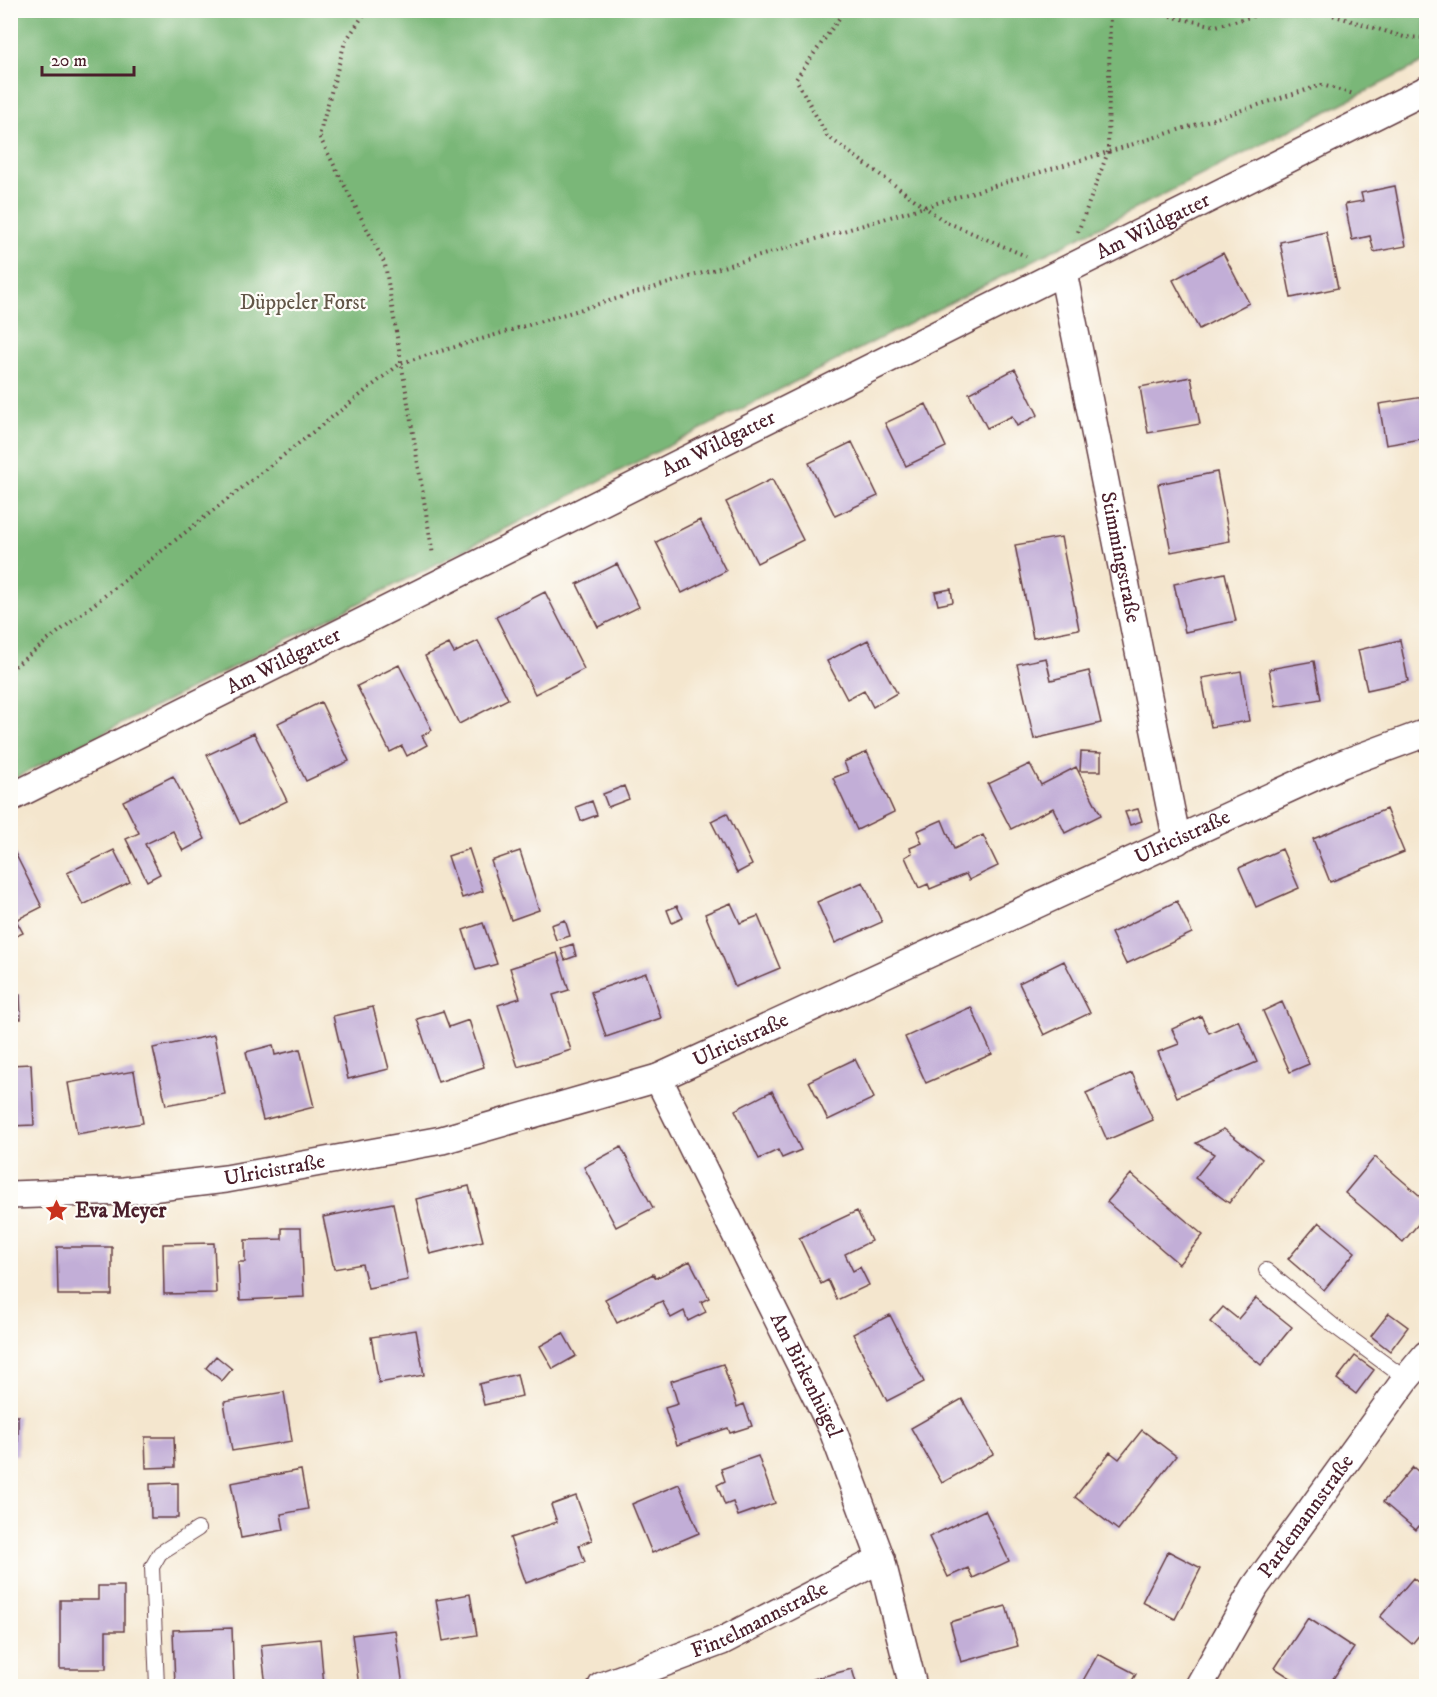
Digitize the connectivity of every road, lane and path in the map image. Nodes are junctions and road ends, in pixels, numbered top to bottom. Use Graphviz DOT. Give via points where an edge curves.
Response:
graph roads {
  1 [pos="367,10"];
  2 [pos="847,10"];
  3 [pos="1110,10"];
  4 [pos="1160,10"];
  5 [pos="1304,10"];
  6 [pos="1316,10"];
  7 [pos="1426,38"];
  8 [pos="1426,90"];
  9 [pos="1396,105"];
  10 [pos="1108,152"];
  11 [pos="924,207"];
  12 [pos="1063,272"];
  13 [pos="401,363"];
  14 [pos="438,584"];
  15 [pos="10,670"];
  16 [pos="1426,733"];
  17 [pos="10,798"];
  18 [pos="1177,842"];
  19 [pos="658,1078"];
  20 [pos="10,1195"];
  21 [pos="1266,1270"];
  22 [pos="1426,1355"];
  23 [pos="1406,1378"];
  24 [pos="198,1529"];
  25 [pos="881,1559"];
  26 [pos="158,1686"];
  27 [pos="602,1686"];
  28 [pos="913,1686"];
  29 [pos="1198,1686"];
  1 -- 13 [label="path" via="345,42 319,136 385,264"];
  2 -- 11 [label="path" via="796,79 827,136"];
  3 -- 10 [label="path"];
  4 -- 5 [label="path" via="1173,17 1216,26 1265,13"];
  6 -- 7 [label="path" via="1404,37"];
  8 -- 9 [label="street, Am Wildgatter"];
  9 -- 10 [label="path" via="1322,85"];
  9 -- 12 [label="street, Am Wildgatter"];
  10 -- 11 [label="path"];
  10 -- 12 [label="path"];
  11 -- 12 [label="path" via="944,221"];
  11 -- 13 [label="path"];
  12 -- 14 [label="street, Am Wildgatter"];
  12 -- 18 [label="street, Stimmingstraße"];
  13 -- 14 [label="path"];
  13 -- 15 [label="path"];
  14 -- 17 [label="street, Am Wildgatter"];
  16 -- 18 [label="street, Ulricistraße" via="1342,764"];
  18 -- 19 [label="street, Ulricistraße"];
  19 -- 20 [label="street, Ulricistraße" via="442,1140 226,1179 124,1191"];
  19 -- 25 [label="street, Am Birkenhügel" via="832,1428"];
  21 -- 23 [label="lane"];
  22 -- 23 [label="street, Pardemannstraße"];
  23 -- 29 [label="street, Pardemannstraße" via="1255,1587"];
  24 -- 26 [label="lane" via="160,1553 152,1568"];
  25 -- 27 [label="street, Fintelmannstraße" via="723,1641"];
  25 -- 28 [label="street, Am Birkenhügel"];
}
